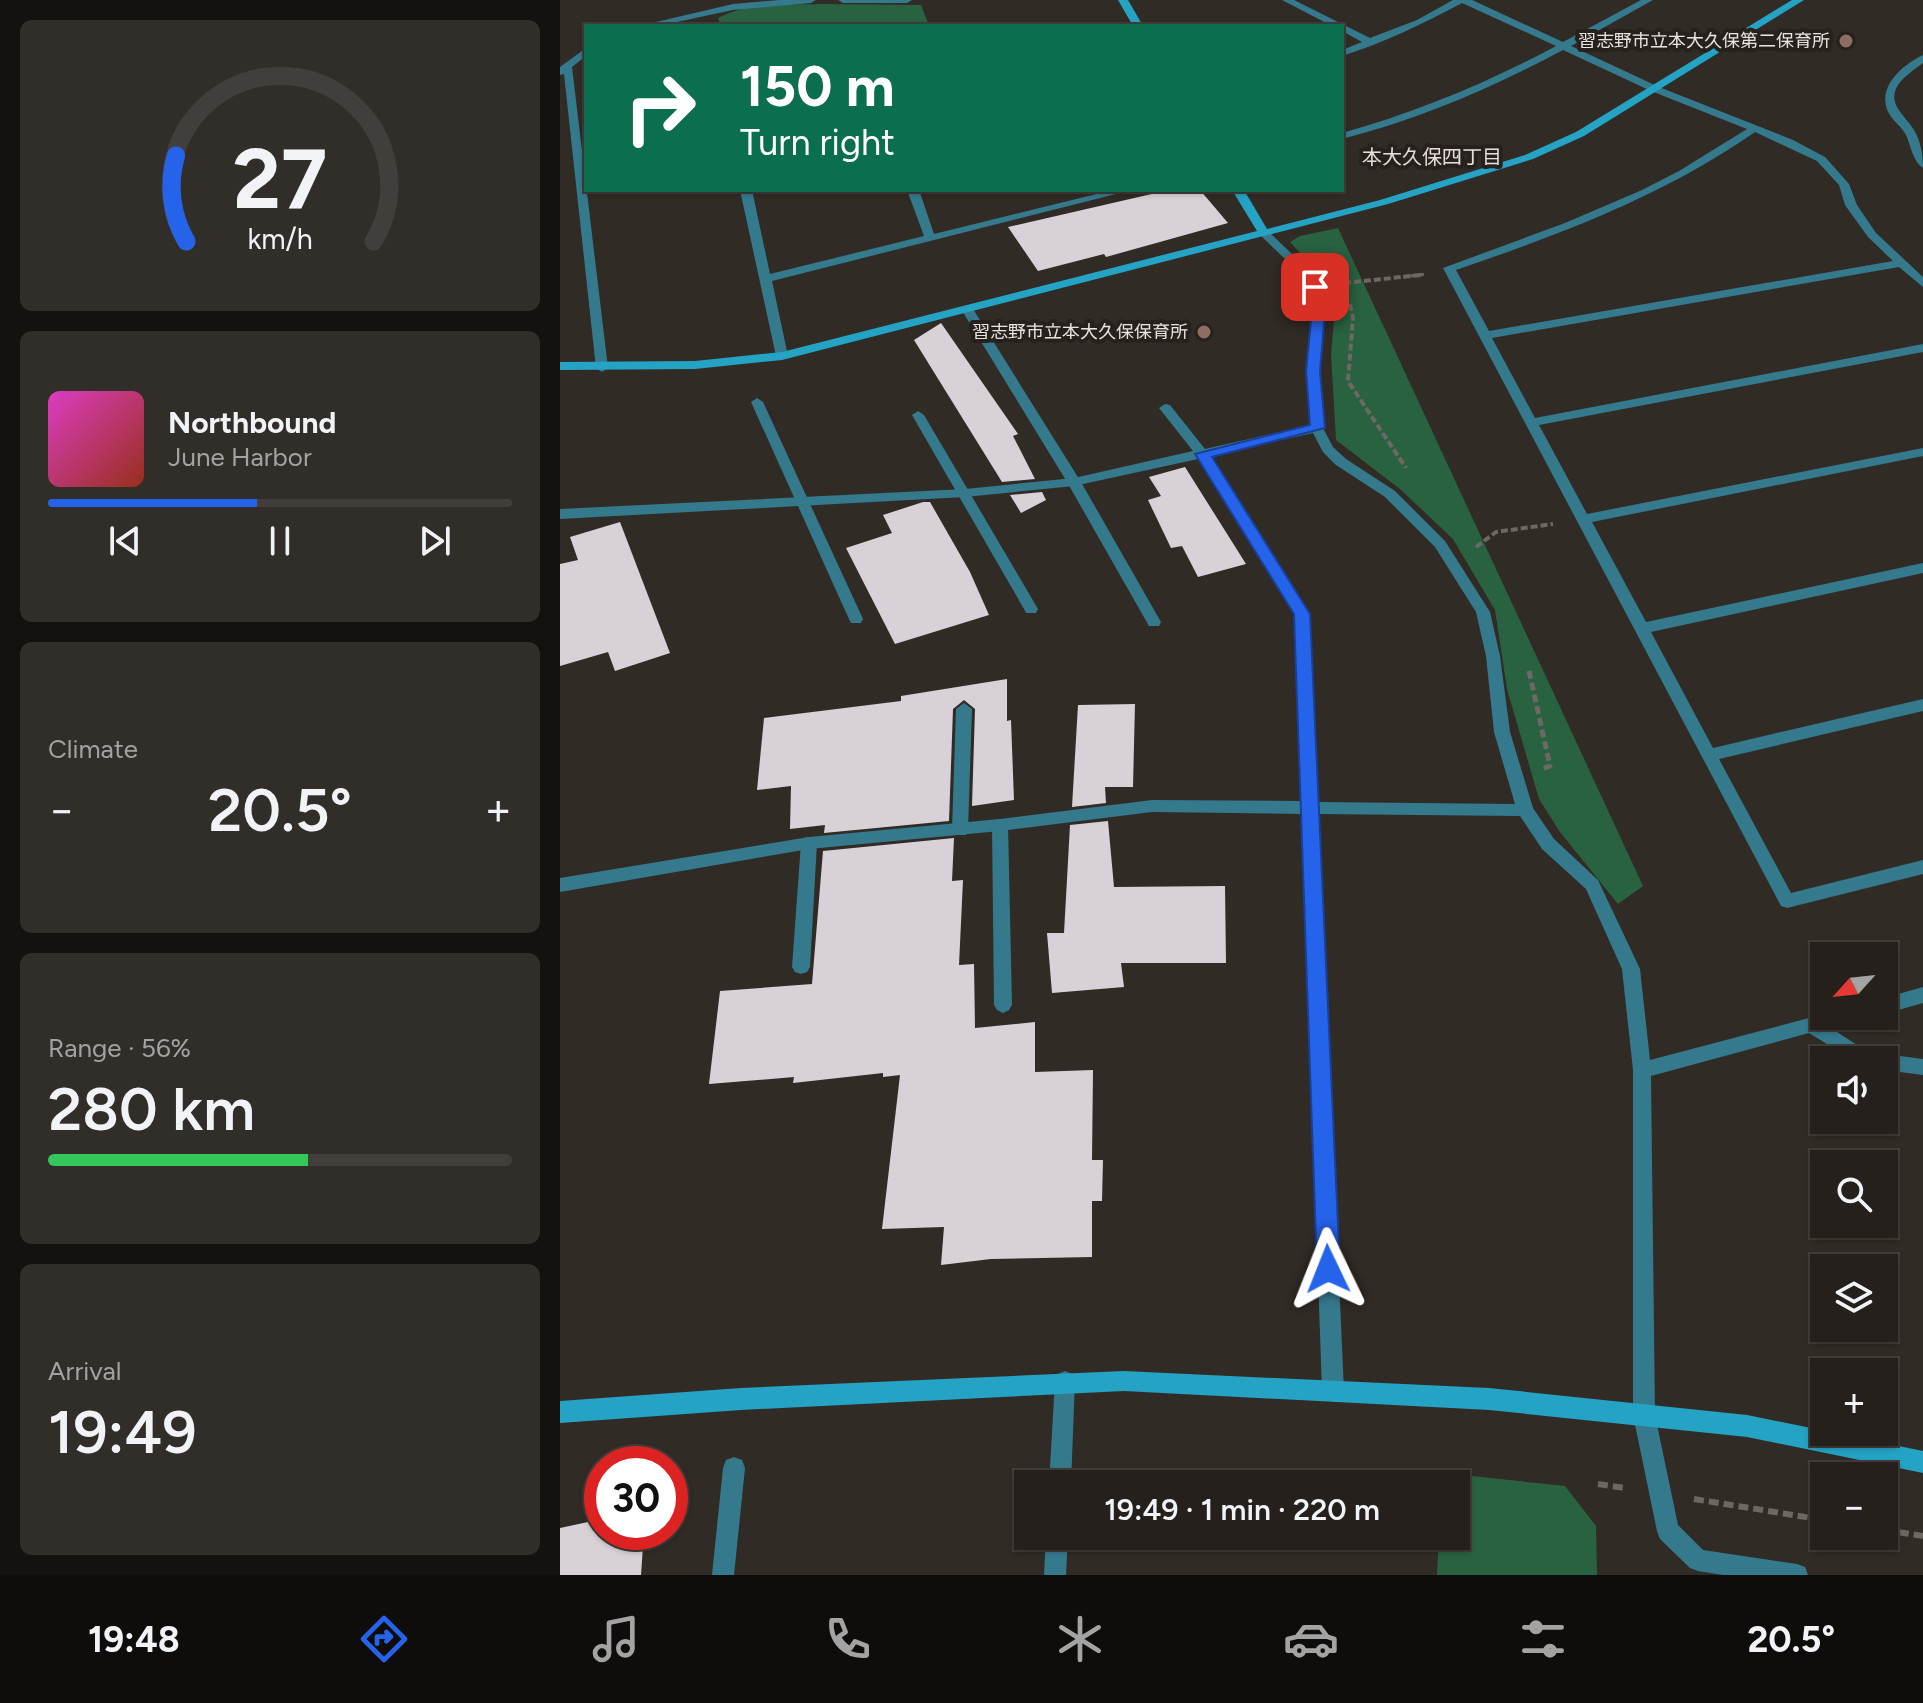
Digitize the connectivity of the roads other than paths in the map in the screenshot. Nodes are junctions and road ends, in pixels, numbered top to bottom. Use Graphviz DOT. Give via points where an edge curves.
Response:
graph roads {
  1 [pos="811,0"];
  2 [pos="843,0"];
  3 [pos="907,0"];
  4 [pos="1123,0"];
  5 [pos="1287,0"];
  6 [pos="1462,0"];
  7 [pos="1646,0"];
  8 [pos="1799,0"];
  9 [pos="707,13"];
  10 [pos="654,24"];
  11 [pos="710,24"];
  12 [pos="1137,24"];
  13 [pos="1334,24"];
  14 [pos="1344,29"];
  15 [pos="1372,43"];
  16 [pos="1564,46"];
  17 [pos="1344,52"];
  18 [pos="584,53"];
  19 [pos="1923,58"];
  20 [pos="564,70"];
  21 [pos="1655,89"];
  22 [pos="1755,128"];
  23 [pos="1344,135"];
  24 [pos="1923,165"];
  25 [pos="746,192"];
  26 [pos="914,192"];
  27 [pos="1110,192"];
  28 [pos="1239,192"];
  29 [pos="1077,196"];
  30 [pos="1263,232"];
  31 [pos="930,238"];
  32 [pos="1899,263"];
  33 [pos="765,279"];
  34 [pos="1923,283"];
  35 [pos="967,309"];
  36 [pos="1486,335"];
  37 [pos="1923,348"];
  38 [pos="782,356"];
  39 [pos="560,366"];
  40 [pos="602,368"];
  41 [pos="757,402"];
  42 [pos="1165,408"];
  43 [pos="918,415"];
  44 [pos="1534,422"];
  45 [pos="1317,428"];
  46 [pos="1923,452"];
  47 [pos="1202,454"];
  48 [pos="1074,482"];
  49 [pos="965,493"];
  50 [pos="800,502"];
  51 [pos="560,514"];
  52 [pos="1585,519"];
  53 [pos="1923,568"];
  54 [pos="1031,609"];
  55 [pos="856,619"];
  56 [pos="1154,622"];
  57 [pos="1643,628"];
  58 [pos="1923,705"];
  59 [pos="964,709"];
  60 [pos="1709,755"];
  61 [pos="1312,809"];
  62 [pos="1525,810"];
  63 [pos="1000,825"];
  64 [pos="960,830"];
  65 [pos="809,843"];
  66 [pos="1923,867"];
  67 [pos="560,885"];
  68 [pos="801,967"];
  69 [pos="1923,995"];
  70 [pos="1898,1002"];
  71 [pos="1003,1005"];
  72 [pos="1810,1025"];
  73 [pos="1819,1030"];
  74 [pos="1846,1046"];
  75 [pos="1898,1064"];
  76 [pos="1923,1067"];
  77 [pos="1642,1070"];
  78 [pos="1065,1381"];
  79 [pos="1333,1391"];
  80 [pos="560,1412"];
  81 [pos="1644,1415"];
  82 [pos="1923,1462"];
  83 [pos="734,1468"];
  84 [pos="1061,1470"];
  85 [pos="1056,1550"];
  86 [pos="723,1575"];
  87 [pos="1055,1575"];
  88 [pos="1797,1575"];
  1 -- 9 [label="street"];
  2 -- 3 [label="street"];
  4 -- 12 [label="street"];
  5 -- 13 [label="street"];
  6 -- 15 [label="street"];
  6 -- 16 [label="street"];
  7 -- 16 [label="street"];
  8 -- 21 [label="street"];
  9 -- 10 [label="street"];
  9 -- 11 [label="street"];
  14 -- 15 [label="street"];
  15 -- 17 [label="street"];
  16 -- 21 [label="street"];
  16 -- 23 [label="street" via="1451,103"];
  18 -- 20 [label="street"];
  19 -- 24 [label="street" via="1895,81 1889,94 1893,112 1909,130"];
  20 -- 40 [label="street"];
  21 -- 22 [label="street"];
  21 -- 30 [label="street" via="1529,157"];
  22 -- 32 [label="street" via="1821,159 1844,184 1872,235"];
  22 -- 36 [label="street" via="1706,162 1621,207 1449,268"];
  25 -- 33 [label="street"];
  26 -- 31 [label="street"];
  27 -- 29 [label="street"];
  28 -- 30 [label="street"];
  29 -- 31 [label="street"];
  30 -- 35 [label="street"];
  30 -- 45 [label="street" via="1312,279 1319,300 1313,371"];
  31 -- 33 [label="street"];
  32 -- 34 [label="street"];
  32 -- 36 [label="street"];
  33 -- 38 [label="street"];
  35 -- 38 [label="street"];
  35 -- 48 [label="street"];
  36 -- 44 [label="street"];
  37 -- 44 [label="street"];
  38 -- 40 [label="street"];
  39 -- 40 [label="street"];
  41 -- 50 [label="street"];
  42 -- 47 [label="street"];
  43 -- 49 [label="street"];
  44 -- 52 [label="street"];
  45 -- 47 [label="street"];
  45 -- 62 [label="street" via="1341,462 1390,494 1440,544 1483,612 1502,732"];
  46 -- 52 [label="street"];
  47 -- 48 [label="street"];
  47 -- 61 [label="street" via="1302,614"];
  48 -- 49 [label="street"];
  48 -- 56 [label="street"];
  49 -- 50 [label="street"];
  49 -- 54 [label="street"];
  50 -- 51 [label="street"];
  50 -- 55 [label="street"];
  52 -- 57 [label="street"];
  53 -- 57 [label="street"];
  57 -- 60 [label="street"];
  58 -- 60 [label="street"];
  59 -- 64 [label="street"];
  60 -- 66 [label="street" via="1787,901"];
  61 -- 62 [label="street"];
  61 -- 63 [label="street" via="1152,806"];
  61 -- 79 [label="street"];
  62 -- 77 [label="street" via="1548,844 1592,885 1631,969"];
  63 -- 64 [label="street"];
  63 -- 71 [label="street"];
  64 -- 65 [label="street"];
  65 -- 67 [label="street"];
  65 -- 68 [label="street"];
  69 -- 70 [label="street"];
  72 -- 77 [label="street"];
  73 -- 74 [label="street"];
  75 -- 76 [label="street"];
  77 -- 81 [label="street"];
  78 -- 79 [label="street"];
  78 -- 80 [label="street"];
  78 -- 84 [label="street"];
  79 -- 81 [label="street" via="1489,1399"];
  81 -- 82 [label="street" via="1747,1426"];
  81 -- 88 [label="street" via="1668,1531 1698,1560"];
  83 -- 86 [label="street"];
  85 -- 87 [label="street"];
}
